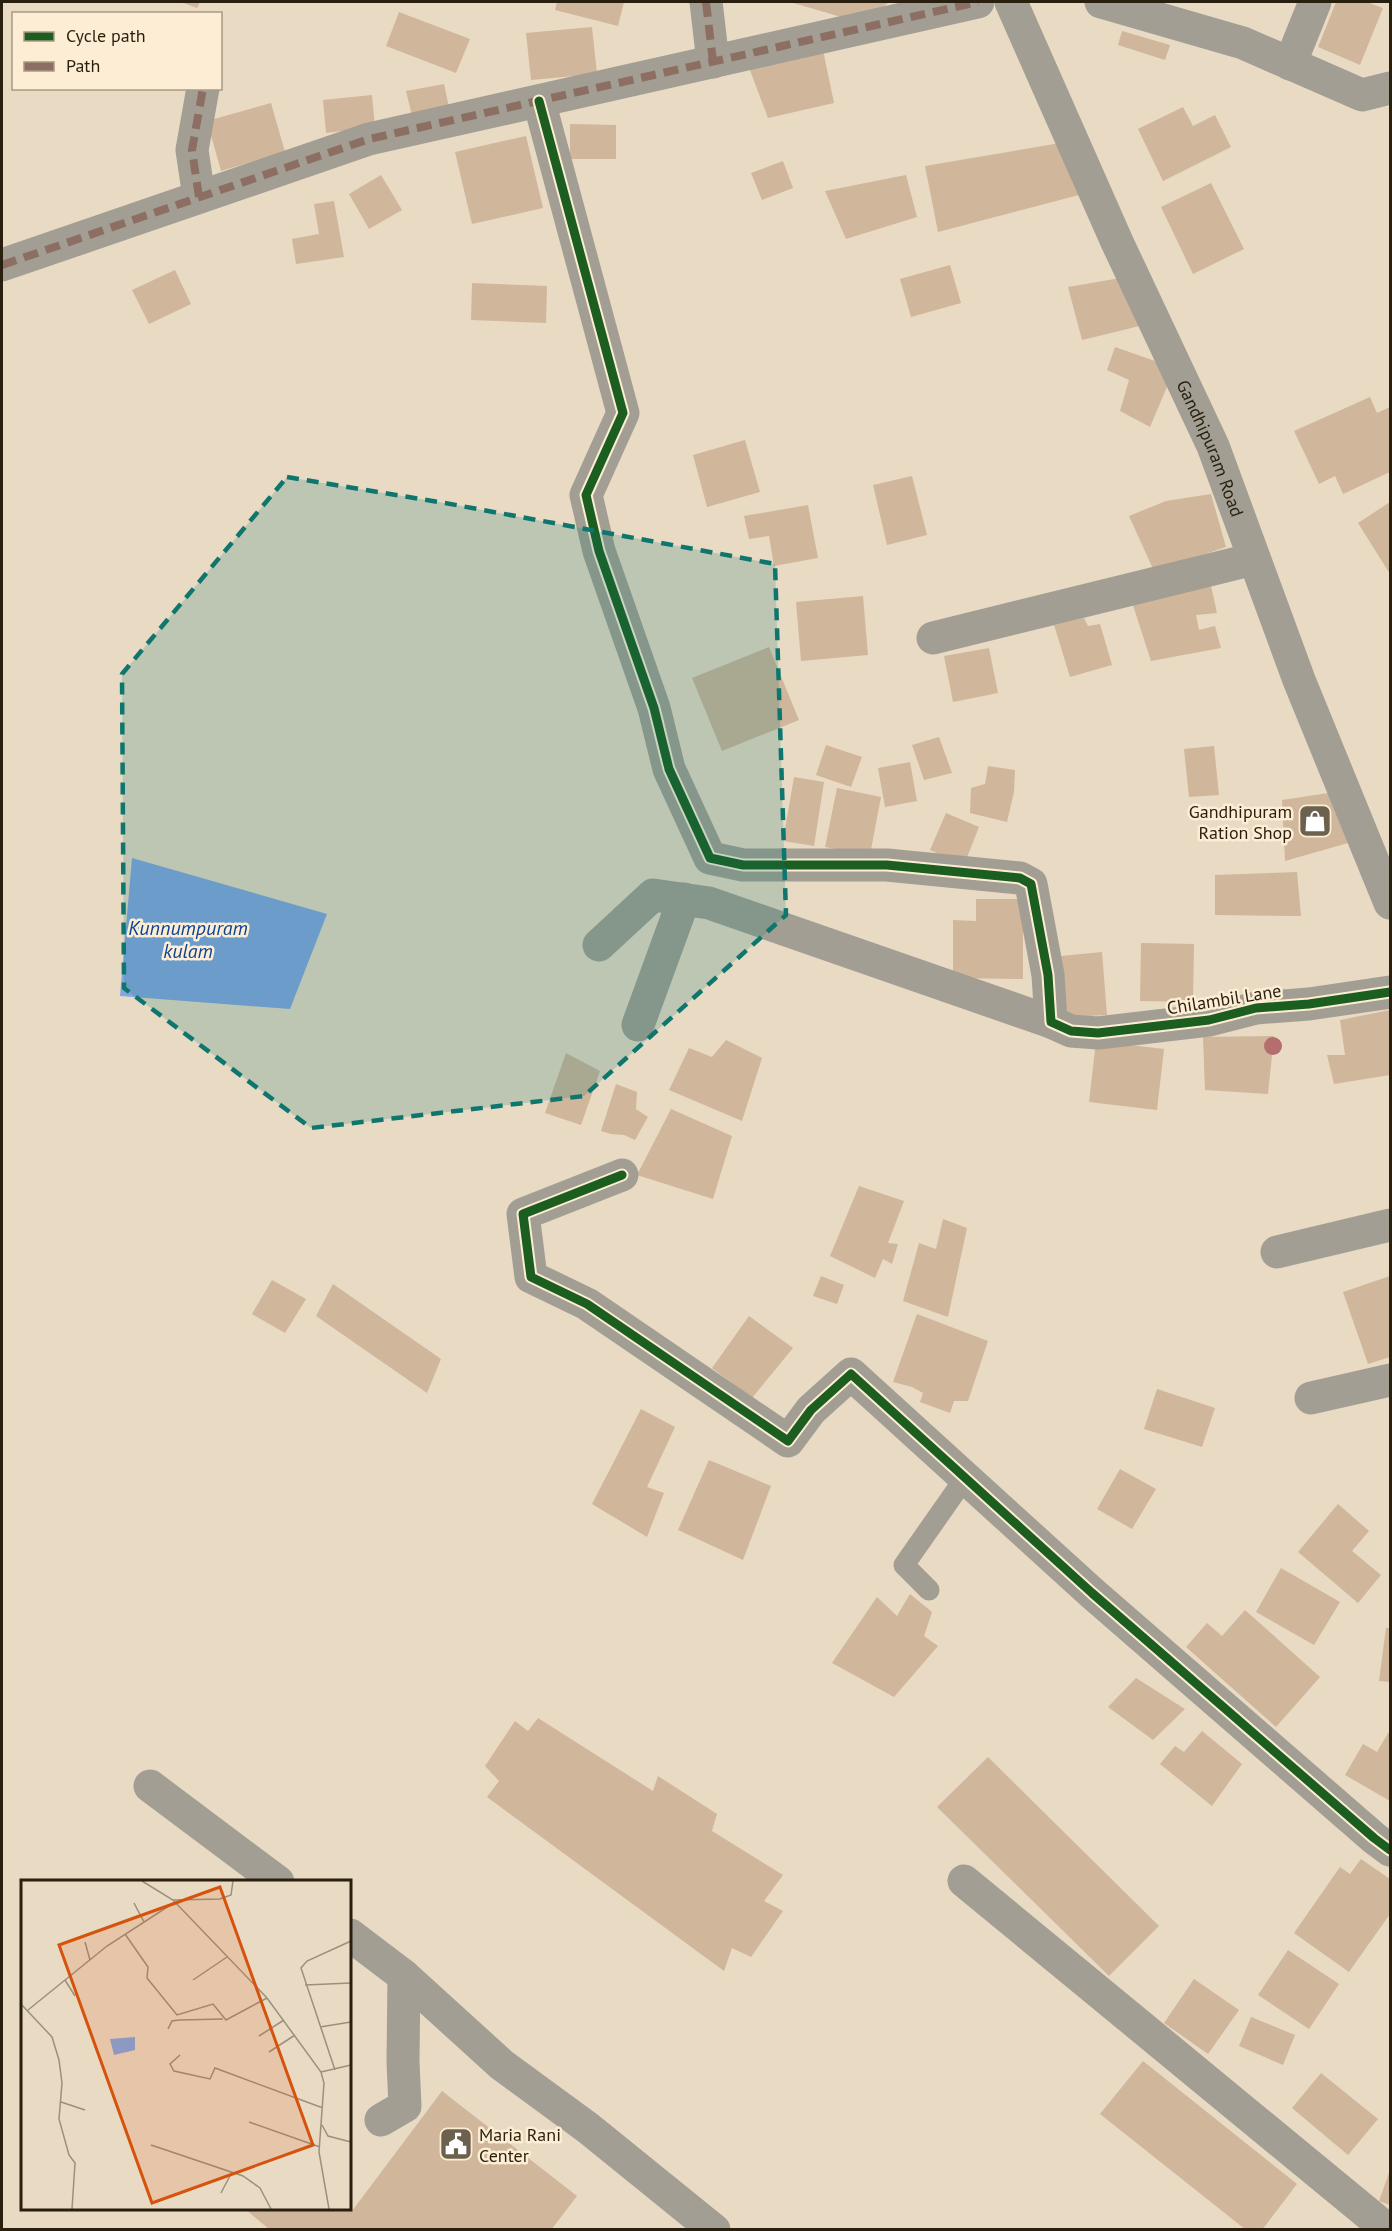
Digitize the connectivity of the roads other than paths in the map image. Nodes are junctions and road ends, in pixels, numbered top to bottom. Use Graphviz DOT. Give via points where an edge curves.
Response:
graph roads {
  1 [pos="706,2"];
  2 [pos="978,2"];
  3 [pos="1011,2"];
  4 [pos="1101,2"];
  5 [pos="1315,2"];
  6 [pos="713,62"];
  7 [pos="1290,64"];
  8 [pos="1390,88"];
  9 [pos="203,90"];
  10 [pos="539,101"];
  11 [pos="199,197"];
  12 [pos="2,265"];
  13 [pos="1254,559"];
  14 [pos="933,638"];
  15 [pos="729,862"];
  16 [pos="684,899"];
  17 [pos="1390,903"];
  18 [pos="717,906"];
  19 [pos="599,945"];
  20 [pos="1390,992"];
  21 [pos="1051,1022"];
  22 [pos="638,1025"];
  23 [pos="622,1175"];
  24 [pos="1390,1225"];
  25 [pos="1277,1252"];
  26 [pos="1390,1380"];
  27 [pos="1311,1398"];
  28 [pos="965,1478"];
  29 [pos="929,1590"];
  30 [pos="150,1786"];
  31 [pos="1390,1850"];
  32 [pos="277,1880"];
  33 [pos="964,1881"];
  34 [pos="351,1936"];
  35 [pos="405,1976"];
  36 [pos="381,2120"];
  37 [pos="697,2225"];
  38 [pos="1388,2229"];
  1 -- 6 [label="street"];
  2 -- 6 [label="street"];
  3 -- 13 [label="street, Gandhipuram Road" via="1213,446"];
  4 -- 7 [label="street" via="1243,43"];
  5 -- 7 [label="street"];
  6 -- 10 [label="street"];
  7 -- 8 [label="street" via="1362,95"];
  9 -- 11 [label="street" via="192,150"];
  10 -- 11 [label="street" via="369,139"];
  10 -- 15 [label="street" via="622,413 586,495 599,551 654,708 669,769 710,858"];
  11 -- 12 [label="street"];
  13 -- 14 [label="street"];
  13 -- 17 [label="street, Gandhipuram Road"];
  15 -- 18 [label="street"];
  15 -- 21 [label="street" via="887,865 1020,878 1031,884 1048,975"];
  16 -- 18 [label="street, Chilambil Lane"];
  16 -- 19 [label="street, Chilambil Lane" via="653,894"];
  16 -- 22 [label="street"];
  18 -- 21 [label="street, Chilambil Lane"];
  20 -- 21 [label="street, Chilambil Lane" via="1256,1008 1209,1020 1098,1034 1071,1031"];
  23 -- 28 [label="street" via="523,1214 531,1277 587,1304 788,1441 811,1410 851,1374"];
  24 -- 25 [label="street"];
  26 -- 27 [label="street"];
  28 -- 29 [label="lane" via="904,1565"];
  28 -- 31 [label="street"];
  30 -- 32 [label="street"];
  33 -- 38 [label="street"];
  34 -- 35 [label="street"];
  35 -- 36 [label="street" via="405,2106"];
  35 -- 37 [label="street" via="502,2065 588,2128"];
}
